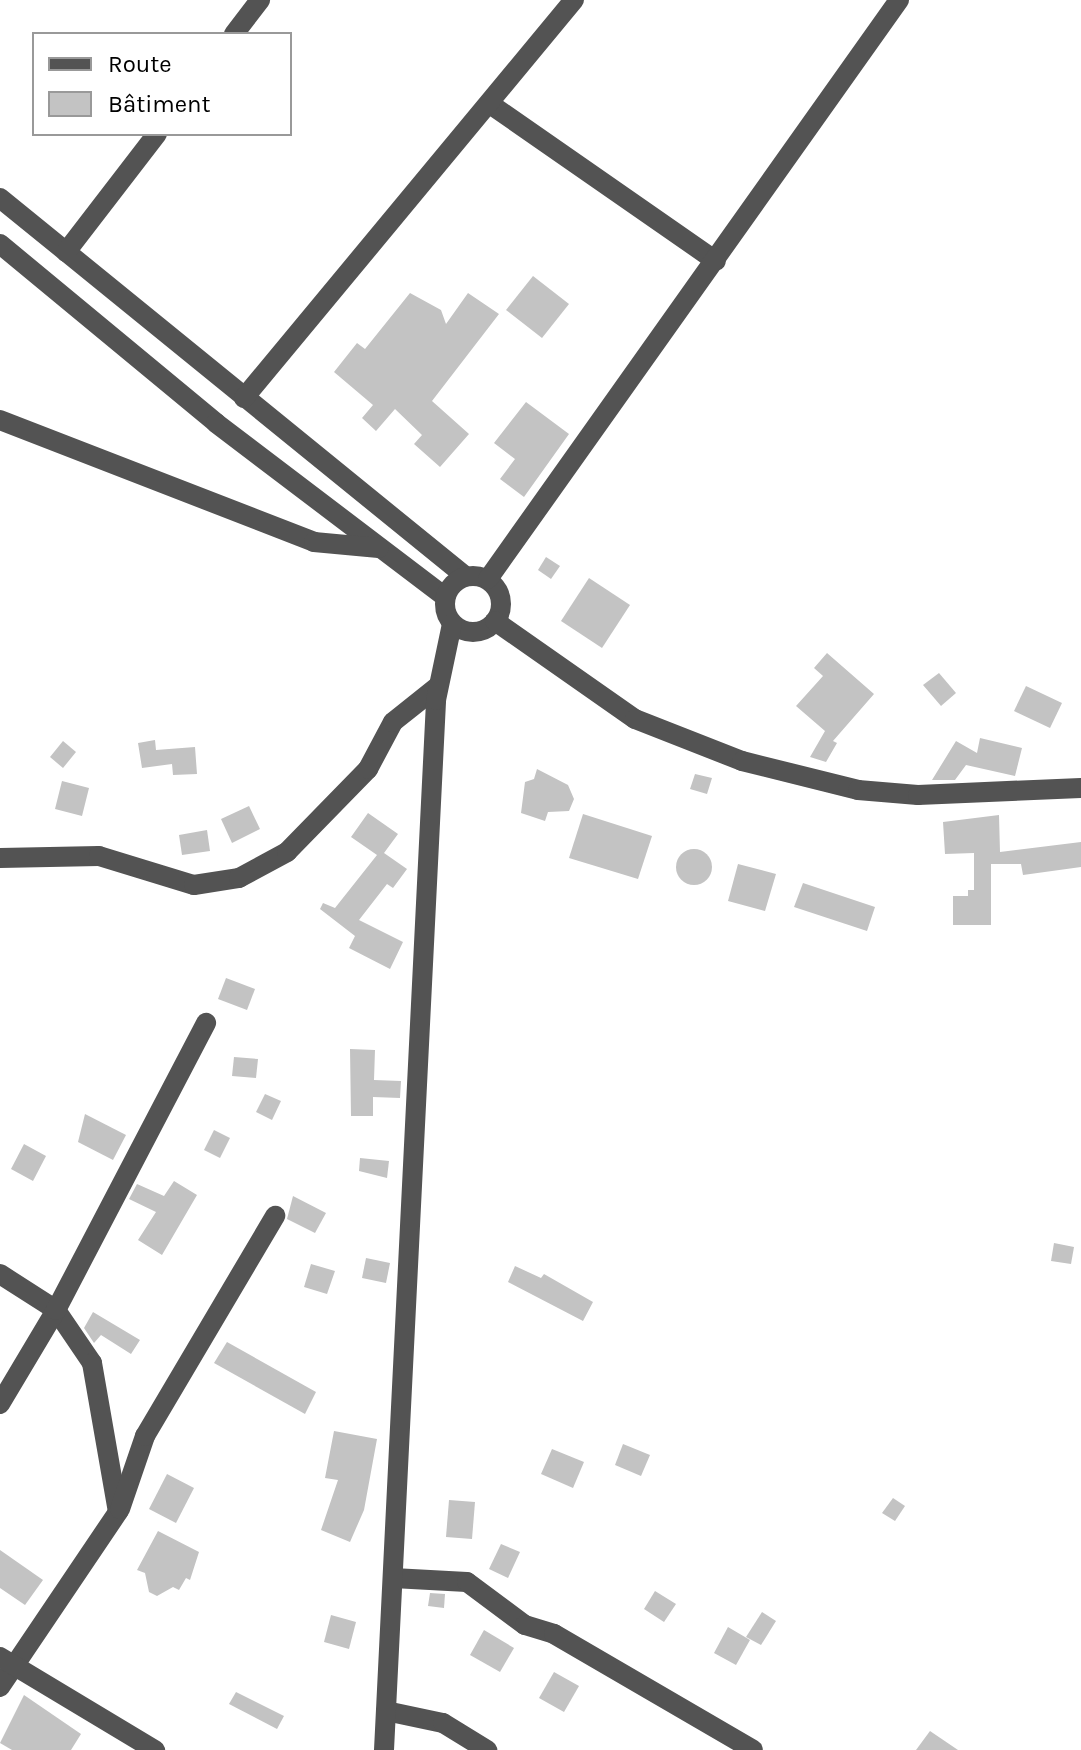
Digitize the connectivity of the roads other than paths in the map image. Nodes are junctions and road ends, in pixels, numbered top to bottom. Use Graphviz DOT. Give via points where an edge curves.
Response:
graph roads {
  1 [pos="260,0"];
  2 [pos="574,0"];
  3 [pos="899,0"];
  4 [pos="236,32"];
  5 [pos="490,104"];
  6 [pos="155,136"];
  7 [pos="0,198"];
  8 [pos="0,244"];
  9 [pos="66,252"];
  10 [pos="716,261"];
  11 [pos="244,398"];
  12 [pos="0,420"];
  13 [pos="379,548"];
  14 [pos="465,576"];
  15 [pos="488,579"];
  16 [pos="445,597"];
  17 [pos="495,621"];
  18 [pos="452,624"];
  19 [pos="437,687"];
  20 [pos="1081,788"];
  21 [pos="0,858"];
  22 [pos="206,1023"];
  23 [pos="275,1216"];
  24 [pos="0,1274"];
  25 [pos="56,1310"];
  26 [pos="0,1404"];
  27 [pos="118,1512"];
  28 [pos="393,1578"];
  29 [pos="7,1661"];
  30 [pos="0,1687"];
  31 [pos="386,1711"];
  32 [pos="155,1750"];
  33 [pos="384,1750"];
  34 [pos="487,1750"];
  35 [pos="753,1750"];
  1 -- 4 [label="street"];
  2 -- 5 [label="street"];
  3 -- 10 [label="street"];
  5 -- 10 [label="street"];
  5 -- 11 [label="street"];
  6 -- 9 [label="street"];
  7 -- 9 [label="street"];
  8 -- 13 [label="street" via="216,423"];
  9 -- 11 [label="street"];
  10 -- 15 [label="street"];
  11 -- 14 [label="street"];
  12 -- 13 [label="street" via="314,542"];
  13 -- 16 [label="street"];
  14 -- 15 [label="street"];
  14 -- 16 [label="street"];
  15 -- 17 [label="street" via="501,599"];
  16 -- 18 [label="street"];
  17 -- 18 [label="street" via="479,632"];
  17 -- 20 [label="street" via="635,719 742,761 858,790 918,795"];
  18 -- 19 [label="street"];
  19 -- 21 [label="street" via="393,722 368,769 287,852 239,878 194,885 99,856"];
  19 -- 28 [label="street"];
  22 -- 25 [label="street"];
  23 -- 27 [label="street" via="145,1436"];
  24 -- 25 [label="street"];
  25 -- 26 [label="street"];
  25 -- 27 [label="street" via="92,1363"];
  27 -- 29 [label="street"];
  28 -- 31 [label="street"];
  28 -- 35 [label="street" via="467,1582 525,1625 554,1634"];
  29 -- 30 [label="street"];
  29 -- 32 [label="street"];
  31 -- 33 [label="street"];
  31 -- 34 [label="street" via="443,1723"];
}
